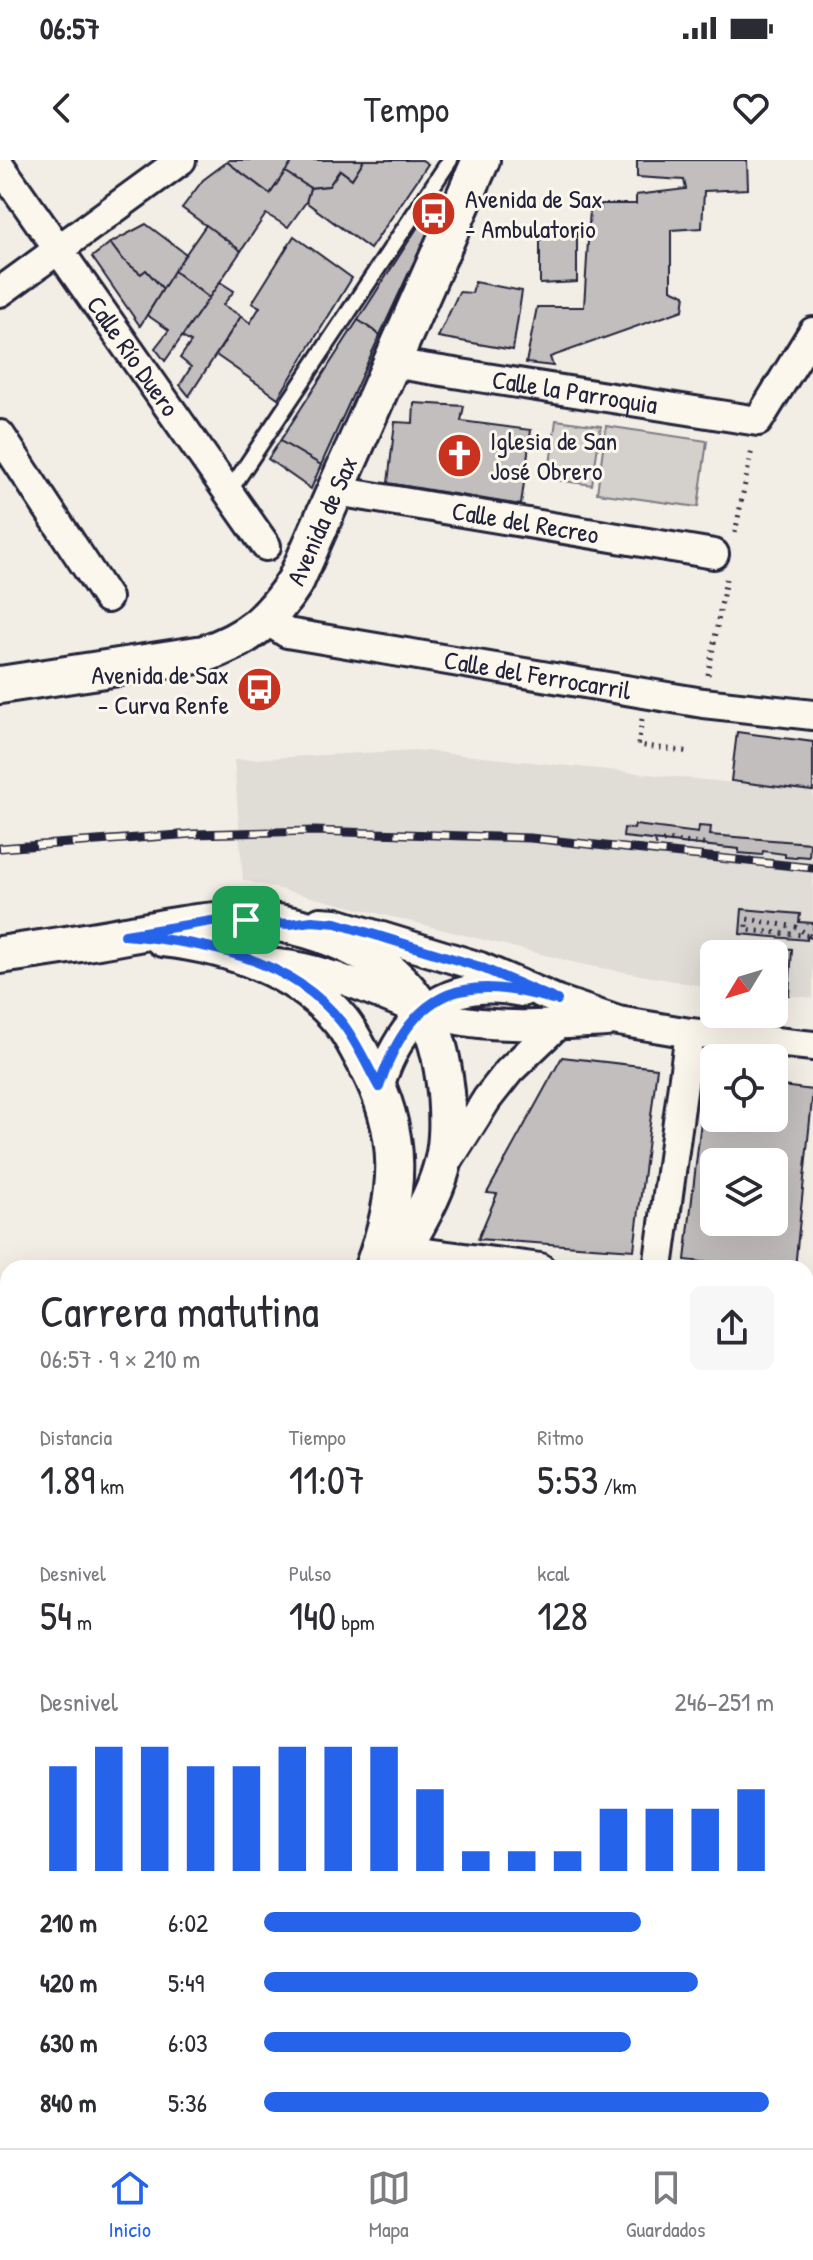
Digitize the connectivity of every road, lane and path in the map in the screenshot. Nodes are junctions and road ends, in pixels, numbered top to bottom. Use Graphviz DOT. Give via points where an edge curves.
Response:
graph roads {
  1 [pos="181,160"];
  2 [pos="469,162"];
  3 [pos="0,166"];
  4 [pos="59,250"];
  5 [pos="0,292"];
  6 [pos="813,332"];
  7 [pos="391,363"];
  8 [pos="0,435"];
  9 [pos="336,491"];
  10 [pos="228,493"];
  11 [pos="266,546"];
  12 [pos="714,554"];
  13 [pos="107,598"];
  14 [pos="267,620"];
  15 [pos="0,685"];
  16 [pos="813,715"];
  17 [pos="638,745"];
  18 [pos="690,752"];
  19 [pos="655,844"];
  20 [pos="710,845"];
  21 [pos="290,924"];
  22 [pos="125,935"];
  23 [pos="811,936"];
  24 [pos="0,955"];
  25 [pos="258,962"];
  26 [pos="424,1011"];
  27 [pos="557,1012"];
  28 [pos="690,1033"];
  29 [pos="813,1046"];
  30 [pos="379,1087"];
  31 [pos="441,1172"];
  32 [pos="389,1260"];
  33 [pos="390,1260"];
  34 [pos="659,1260"];
  1 -- 4 [label="street"];
  2 -- 7 [label="street, Avenida de Sax"];
  2 -- 10 [label="lane"];
  3 -- 4 [label="street, Calle Río Duero"];
  4 -- 5 [label="street"];
  4 -- 10 [label="street, Calle Río Duero"];
  6 -- 7 [label="street, Calle la Parroquia" via="758,421"];
  7 -- 9 [label="street, Avenida de Sax"];
  8 -- 13 [label="street"];
  9 -- 12 [label="street, Calle del Recreo"];
  9 -- 14 [label="street, Avenida de Sax" via="296,580"];
  10 -- 11 [label="street, Calle Río Duero"];
  14 -- 15 [label="street, Avenida de Sax" via="232,644 204,654"];
  14 -- 16 [label="street, Calle del Ferrocarril" via="287,633 703,703"];
  17 -- 18 [label="path"];
  19 -- 20 [label="path" via="666,840"];
  21 -- 22 [label="street" via="218,920"];
  21 -- 26 [label="street" via="365,954"];
  21 -- 27 [label="street" via="336,923 480,967"];
  22 -- 24 [label="street"];
  22 -- 25 [label="street" via="194,942"];
  23 -- 23 [label="path" via="796,927 747,919 747,930"];
  25 -- 26 [label="street" via="329,976"];
  25 -- 30 [label="street" via="301,984 342,1022"];
  26 -- 27 [label="street" via="463,990 513,990"];
  26 -- 30 [label="street" via="392,1049"];
  26 -- 31 [label="street" via="445,1084 448,1123"];
  27 -- 28 [label="street"];
  27 -- 31 [label="street" via="487,1099"];
  28 -- 29 [label="street"];
  28 -- 34 [label="street"];
  30 -- 32 [label="street" via="393,1135"];
  31 -- 33 [label="street"];
}
